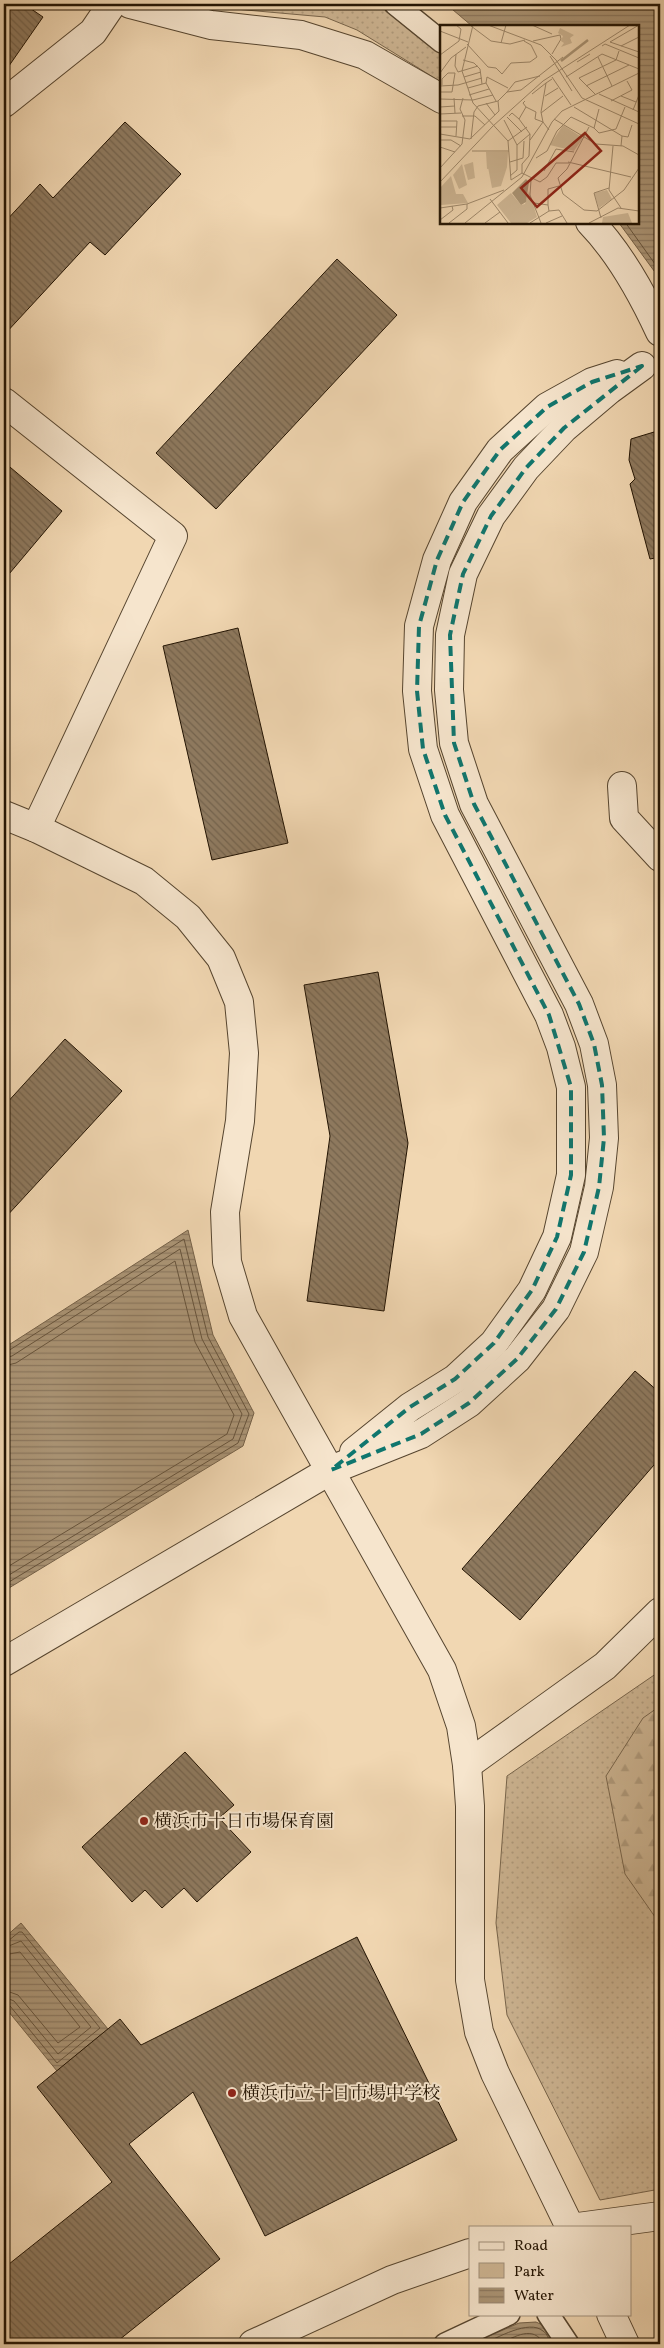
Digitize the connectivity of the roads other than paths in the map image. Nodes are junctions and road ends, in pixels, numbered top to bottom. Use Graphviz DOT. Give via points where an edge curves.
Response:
graph roads {
  1 [pos="112,4"];
  2 [pos="130,4"];
  3 [pos="395,4"];
  4 [pos="440,40"];
  5 [pos="440,98"];
  6 [pos="4,103"];
  7 [pos="592,224"];
  8 [pos="660,332"];
  9 [pos="651,364"];
  10 [pos="4,402"];
  11 [pos="622,786"];
  12 [pos="4,815"];
  13 [pos="36,828"];
  14 [pos="660,856"];
  15 [pos="331,1470"];
  16 [pos="660,1612"];
  17 [pos="4,1662"];
  18 [pos="467,1765"];
  19 [pos="660,2216"];
  20 [pos="570,2226"];
  21 [pos="585,2226"];
  22 [pos="469,2253"];
  23 [pos="505,2316"];
  24 [pos="549,2316"];
  25 [pos="612,2316"];
  26 [pos="252,2344"];
  27 [pos="445,2344"];
  28 [pos="568,2344"];
  29 [pos="625,2344"];
  1 -- 6 [label="street" via="93,32"];
  2 -- 5 [label="street" via="211,25 310,38 365,55"];
  3 -- 4 [label="lane"];
  7 -- 8 [label="street" via="633,280"];
  9 -- 15 [label="street" via="609,390 564,428 526,468 491,516 463,574 450,634 449,690 454,743 474,804 579,1004 594,1044 602,1085 604,1138 599,1187 584,1252 556,1309 517,1359 469,1403 421,1434"];
  10 -- 13 [label="street" via="173,536"];
  11 -- 14 [label="street" via="624,818"];
  12 -- 13 [label="street"];
  13 -- 15 [label="street" via="144,881 188,917 221,958 239,1002 244,1053 240,1121 225,1212 228,1262 243,1316"];
  15 -- 17 [label="street"];
  15 -- 18 [label="street" via="442,1670 461,1726"];
  16 -- 18 [label="street" via="605,1666"];
  18 -- 20 [label="street" via="470,1980 479,2032 495,2073"];
  19 -- 21 [label="street"];
  22 -- 26 [label="street" via="392,2280"];
  23 -- 27 [label="lane"];
  24 -- 28 [label="lane"];
  25 -- 29 [label="street"];
}
